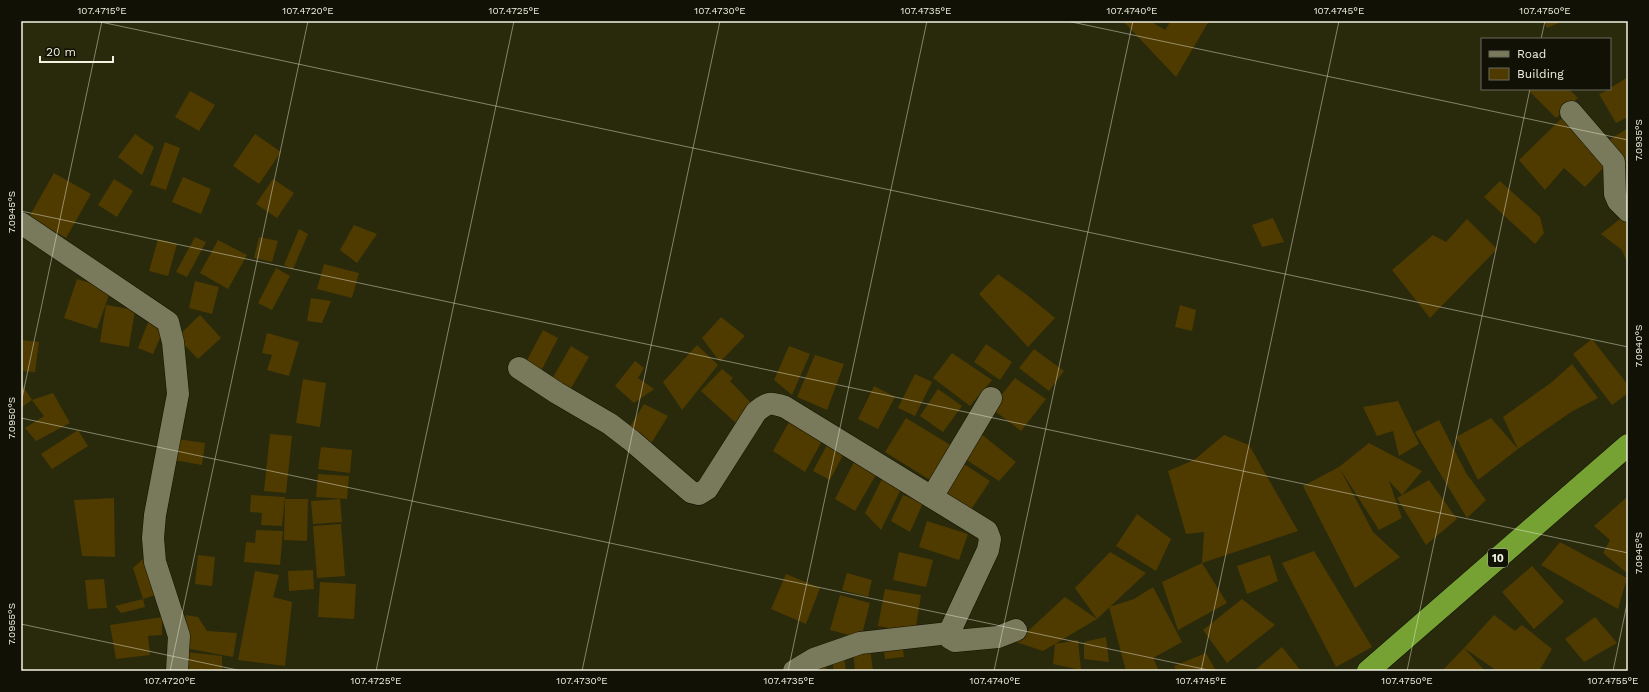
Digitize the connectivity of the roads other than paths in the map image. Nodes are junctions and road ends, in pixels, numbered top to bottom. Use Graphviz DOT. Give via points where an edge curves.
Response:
graph roads {
  1 [pos="1571,112"];
  2 [pos="1628,211"];
  3 [pos="21,223"];
  4 [pos="518,368"];
  5 [pos="991,398"];
  6 [pos="1628,445"];
  7 [pos="932,498"];
  8 [pos="1016,630"];
  9 [pos="949,633"];
  10 [pos="177,671"];
  11 [pos="794,671"];
  12 [pos="1368,671"];
  1 -- 2 [label="street" via="1614,162 1615,194"];
  3 -- 10 [label="street" via="168,322 173,342 178,394 153,538 155,562 179,636"];
  4 -- 7 [label="street" via="610,424 691,492 699,494 707,489 756,412 764,405 772,403 785,408"];
  5 -- 7 [label="street"];
  6 -- 12 [label="highway, 10"];
  7 -- 9 [label="street" via="987,531 990,539 988,550"];
  8 -- 9 [label="street" via="998,636 956,641 950,638"];
  9 -- 11 [label="street" via="860,643 814,659"];
}
